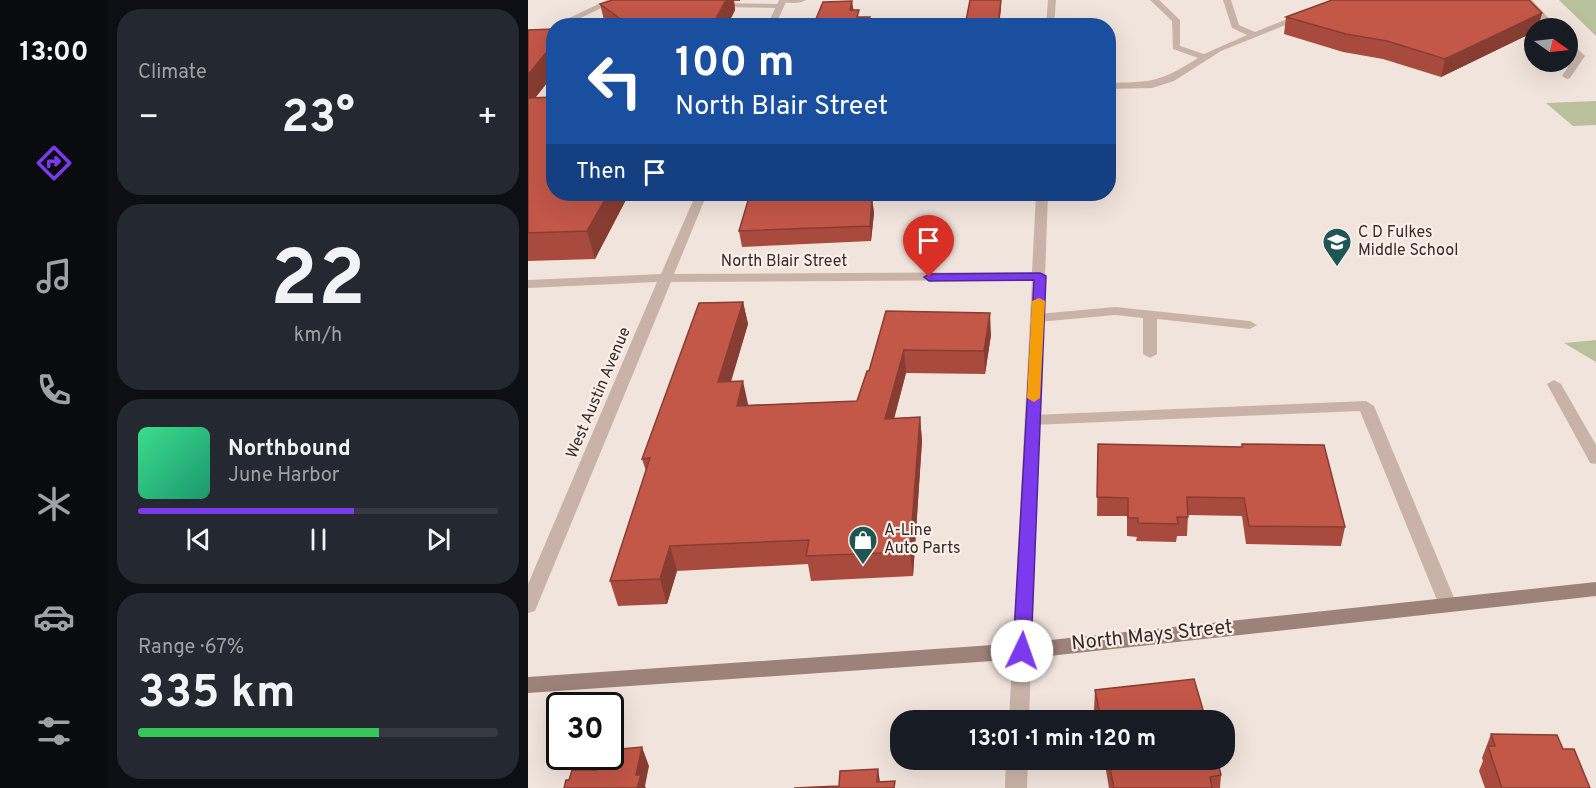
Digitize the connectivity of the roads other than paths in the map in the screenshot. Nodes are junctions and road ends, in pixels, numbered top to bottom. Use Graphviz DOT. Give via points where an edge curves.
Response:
graph roads {
  1 [pos="614,0"];
  2 [pos="802,0"];
  3 [pos="1052,0"];
  4 [pos="1154,0"];
  5 [pos="1227,0"];
  6 [pos="1338,0"];
  7 [pos="1527,0"];
  8 [pos="782,2"];
  9 [pos="722,5"];
  10 [pos="573,18"];
  11 [pos="775,18"];
  12 [pos="1051,18"];
  13 [pos="1544,18"];
  14 [pos="1255,35"];
  15 [pos="1205,57"];
  16 [pos="1570,72"];
  17 [pos="1567,76"];
  18 [pos="1116,86"];
  19 [pos="698,201"];
  20 [pos="1042,201"];
  21 [pos="1040,276"];
  22 [pos="667,278"];
  23 [pos="528,284"];
  24 [pos="1150,315"];
  25 [pos="1038,318"];
  26 [pos="1250,325"];
  27 [pos="1150,354"];
  28 [pos="1554,384"];
  29 [pos="1032,420"];
  30 [pos="1596,459"];
  31 [pos="1596,589"];
  32 [pos="1448,605"];
  33 [pos="528,606"];
  34 [pos="1022,651"];
  35 [pos="528,685"];
  36 [pos="1019,710"];
  37 [pos="1017,770"];
  38 [pos="1016,788"];
  1 -- 10 [label="street"];
  2 -- 8 [label="street"];
  3 -- 12 [label="street"];
  4 -- 15 [label="street" via="1176,20 1176,47"];
  5 -- 14 [label="street" via="1235,26"];
  6 -- 14 [label="street"];
  7 -- 13 [label="street"];
  8 -- 9 [label="street"];
  8 -- 11 [label="street"];
  14 -- 15 [label="street"];
  15 -- 18 [label="street" via="1152,86"];
  16 -- 17 [label="street"];
  19 -- 22 [label="street, West Austin Avenue"];
  20 -- 21 [label="street"];
  21 -- 22 [label="street, North Blair Street"];
  21 -- 25 [label="street"];
  22 -- 23 [label="street, North Blair Street"];
  22 -- 33 [label="street, West Austin Avenue"];
  24 -- 25 [label="street" via="1115,311"];
  24 -- 26 [label="street"];
  24 -- 27 [label="street"];
  25 -- 29 [label="street"];
  28 -- 30 [label="street"];
  29 -- 32 [label="street" via="1366,406"];
  29 -- 34 [label="street"];
  31 -- 32 [label="main road, North Mays Street"];
  32 -- 34 [label="main road, North Mays Street"];
  34 -- 35 [label="main road, North Mays Street"];
  34 -- 36 [label="street"];
  37 -- 38 [label="street"];
}
